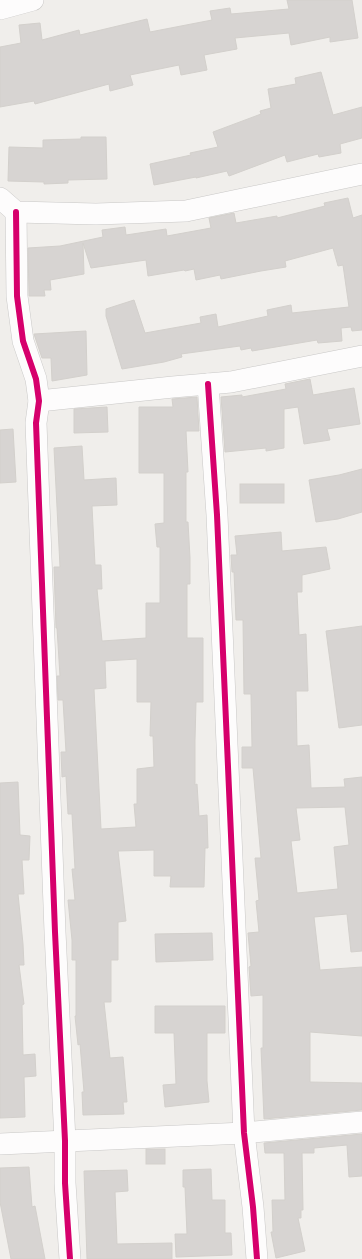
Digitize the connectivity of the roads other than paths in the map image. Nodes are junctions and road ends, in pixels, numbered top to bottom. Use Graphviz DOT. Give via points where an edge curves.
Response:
graph roads {
  1 [pos="33,0"];
  2 [pos="0,9"];
  3 [pos="362,174"];
  4 [pos="0,198"];
  5 [pos="16,212"];
  6 [pos="362,356"];
  7 [pos="208,384"];
  8 [pos="39,401"];
  9 [pos="362,1122"];
  10 [pos="244,1133"];
  11 [pos="65,1141"];
  12 [pos="0,1144"];
  13 [pos="70,1259"];
  14 [pos="256,1259"];
  1 -- 2 [label="street"];
  3 -- 5 [label="street" via="186,210 96,214"];
  4 -- 5 [label="street"];
  5 -- 8 [label="street" via="16,296 23,341 36,379"];
  6 -- 7 [label="street" via="231,382"];
  7 -- 8 [label="street"];
  7 -- 10 [label="street" via="217,515"];
  8 -- 11 [label="street" via="36,423"];
  9 -- 10 [label="street"];
  10 -- 11 [label="street"];
  10 -- 14 [label="street"];
  11 -- 12 [label="street"];
  11 -- 13 [label="street"];
}
